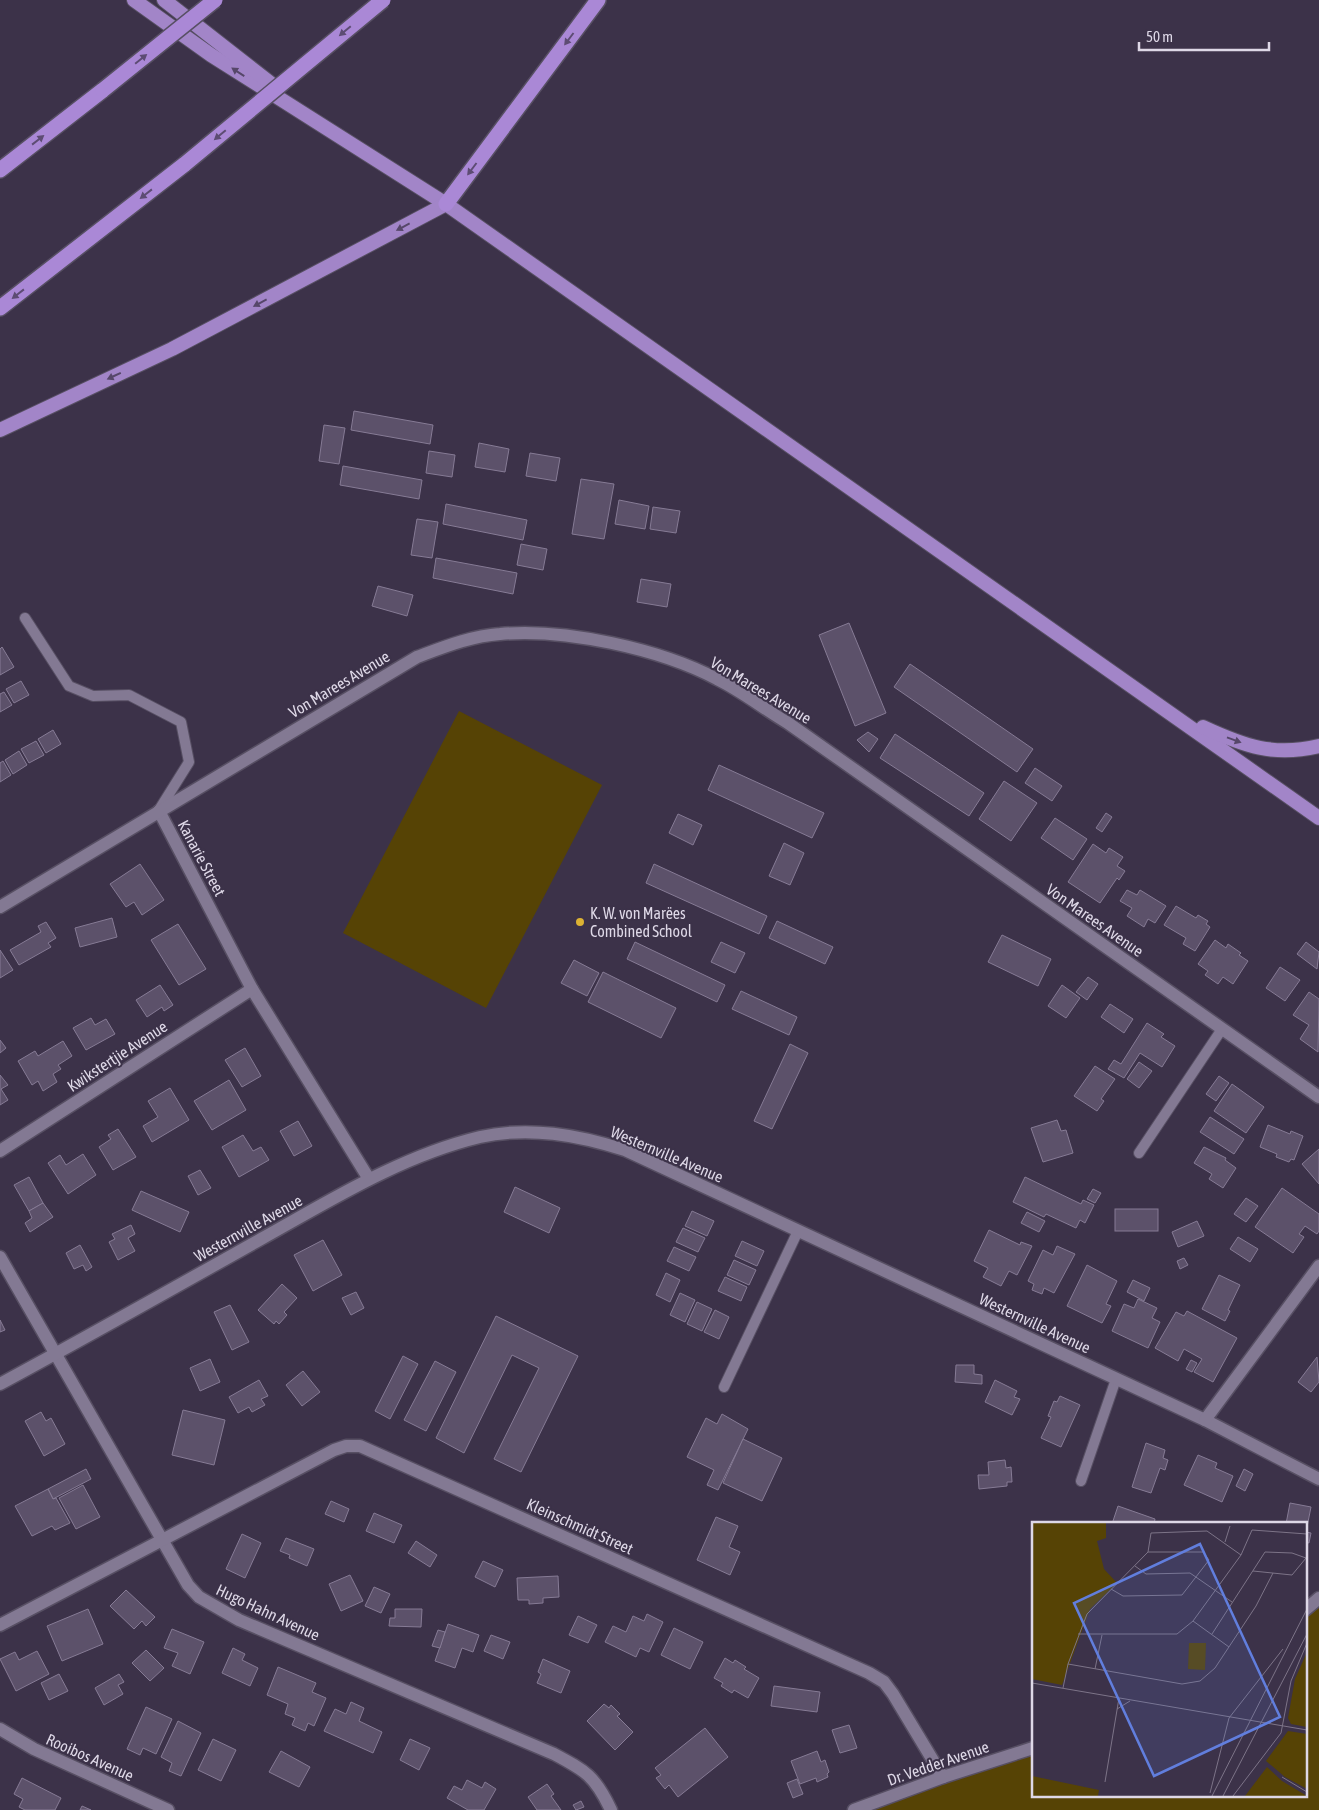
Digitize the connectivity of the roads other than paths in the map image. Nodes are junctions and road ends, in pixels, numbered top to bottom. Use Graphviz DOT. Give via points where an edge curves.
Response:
graph roads {
  1 [pos="134,0"];
  2 [pos="164,0"];
  3 [pos="215,0"];
  4 [pos="383,0"];
  5 [pos="598,0"];
  6 [pos="352,146"];
  7 [pos="0,170"];
  8 [pos="446,204"];
  9 [pos="0,308"];
  10 [pos="0,430"];
  11 [pos="26,618"];
  12 [pos="1173,713"];
  13 [pos="1319,746"];
  14 [pos="159,811"];
  15 [pos="1317,813"];
  16 [pos="0,907"];
  17 [pos="252,989"];
  18 [pos="1222,1029"];
  19 [pos="1319,1097"];
  20 [pos="0,1151"];
  21 [pos="1139,1153"];
  22 [pos="369,1179"];
  23 [pos="798,1231"];
  24 [pos="0,1257"];
  25 [pos="1319,1266"];
  26 [pos="56,1354"];
  27 [pos="1116,1379"];
  28 [pos="0,1384"];
  29 [pos="724,1387"];
  30 [pos="1205,1420"];
  31 [pos="1319,1479"];
  32 [pos="1081,1481"];
  33 [pos="163,1539"];
  34 [pos="1319,1598"];
  35 [pos="1306,1609"];
  36 [pos="0,1625"];
  37 [pos="0,1729"];
  38 [pos="1032,1748"];
  39 [pos="943,1777"];
  40 [pos="168,1810"];
  41 [pos="611,1810"];
  42 [pos="854,1810"];
  6 -- 1 [label="highway, one-way" via="211,55"];
  2 -- 6 [label="highway"];
  7 -- 3 [label="highway, one-way, bridge"];
  4 -- 9 [label="highway, one-way, bridge" via="185,164"];
  5 -- 8 [label="highway, one-way"];
  6 -- 8 [label="highway"];
  8 -- 10 [label="highway, one-way" via="172,349"];
  8 -- 12 [label="highway"];
  11 -- 14 [label="lane, Kanarie Street" via="69,686 93,696 129,695 181,722 190,762"];
  12 -- 13 [label="highway, one-way" via="1256,748 1293,751"];
  12 -- 15 [label="highway"];
  14 -- 16 [label="street, Von Marees Avenue"];
  14 -- 17 [label="street, Kanarie Street"];
  14 -- 18 [label="street, Von Marees Avenue" via="417,657 463,640 501,634 545,634 652,652 717,679 788,723"];
  17 -- 20 [label="street, Kwikstertjie Avenue"];
  17 -- 22 [label="street, Kanarie Street"];
  18 -- 19 [label="street, Von Marees Avenue"];
  18 -- 21 [label="lane"];
  22 -- 23 [label="street, Westernville Avenue" via="441,1149 481,1137 520,1132 553,1133 584,1137 625,1150"];
  22 -- 26 [label="street, Westernville Avenue"];
  23 -- 27 [label="street, Westernville Avenue"];
  23 -- 29 [label="lane"];
  24 -- 26 [label="street, Hugo Hahn Avenue"];
  25 -- 30 [label="street"];
  26 -- 28 [label="street, Westernville Avenue"];
  26 -- 33 [label="street, Hugo Hahn Avenue"];
  27 -- 30 [label="street, Westernville Avenue"];
  27 -- 32 [label="lane"];
  30 -- 31 [label="street, Westernville Avenue"];
  33 -- 36 [label="street"];
  33 -- 39 [label="street, Kleinschmidt Street" via="334,1450 360,1446 869,1673 884,1682 893,1694"];
  33 -- 41 [label="street, Hugo Hahn Avenue" via="188,1585 199,1597 239,1620 554,1754 599,1784"];
  34 -- 35 [label="street"];
  37 -- 40 [label="street, Rooibos Avenue" via="34,1749"];
  38 -- 39 [label="street, Dr. Vedder Avenue"];
  39 -- 42 [label="street, Dr. Vedder Avenue"];
}
